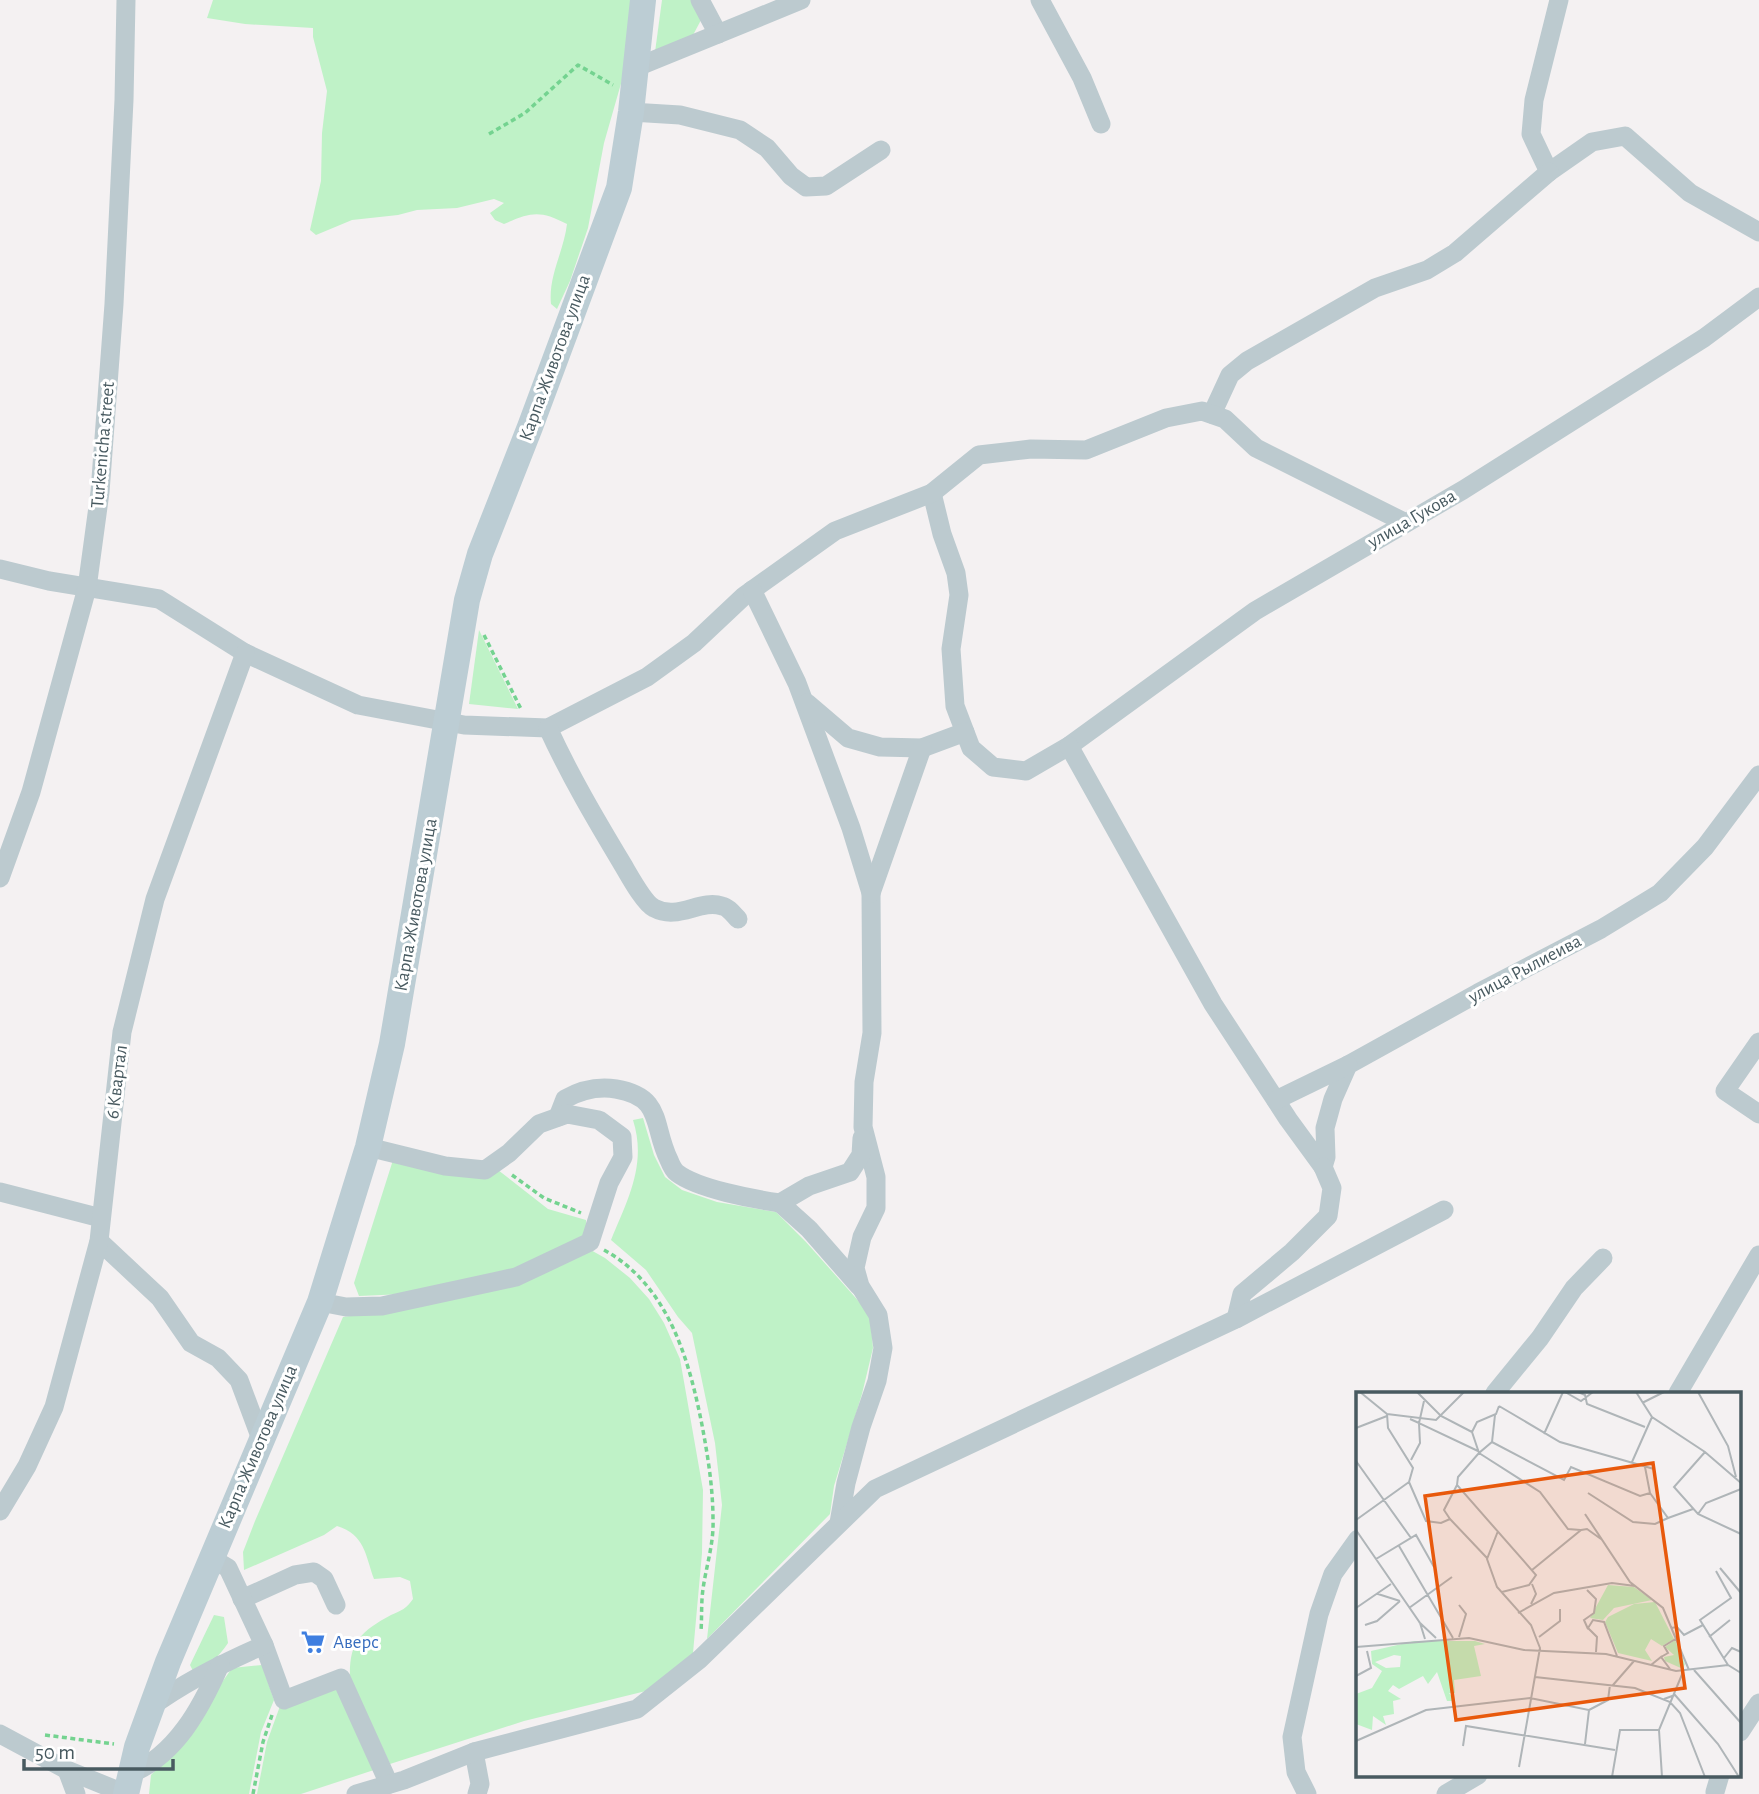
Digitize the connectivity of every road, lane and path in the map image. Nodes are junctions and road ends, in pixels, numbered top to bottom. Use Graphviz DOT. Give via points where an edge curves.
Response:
graph roads {
  1 [pos="126,0"];
  2 [pos="643,0"];
  3 [pos="700,0"];
  4 [pos="801,0"];
  5 [pos="1041,0"];
  6 [pos="1559,0"];
  7 [pos="718,34"];
  8 [pos="637,67"];
  9 [pos="632,104"];
  10 [pos="1101,124"];
  11 [pos="489,134"];
  12 [pos="881,150"];
  13 [pos="1549,172"];
  14 [pos="1759,232"];
  15 [pos="1759,297"];
  16 [pos="1212,414"];
  17 [pos="933,493"];
  18 [pos="1406,523"];
  19 [pos="0,569"];
  20 [pos="87,587"];
  21 [pos="752,590"];
  22 [pos="478,624"];
  23 [pos="245,653"];
  24 [pos="803,700"];
  25 [pos="447,721"];
  26 [pos="521,726"];
  27 [pos="548,728"];
  28 [pos="965,732"];
  29 [pos="1069,746"];
  30 [pos="922,748"];
  31 [pos="1759,775"];
  32 [pos="0,878"];
  33 [pos="871,892"];
  34 [pos="738,919"];
  35 [pos="1759,1042"];
  36 [pos="1348,1065"];
  37 [pos="1276,1100"];
  38 [pos="1759,1114"];
  39 [pos="558,1117"];
  40 [pos="863,1127"];
  41 [pos="368,1147"];
  42 [pos="497,1161"];
  43 [pos="1323,1167"];
  44 [pos="0,1192"];
  45 [pos="780,1203"];
  46 [pos="1444,1210"];
  47 [pos="101,1218"];
  48 [pos="597,1219"];
  49 [pos="99,1241"];
  50 [pos="590,1242"];
  51 [pos="1759,1255"];
  52 [pos="1603,1258"];
  53 [pos="860,1286"];
  54 [pos="320,1302"];
  55 [pos="1237,1319"];
  56 [pos="1496,1392"];
  57 [pos="1679,1392"];
  58 [pos="261,1439"];
  59 [pos="0,1511"];
  60 [pos="839,1523"];
  61 [pos="1356,1542"];
  62 [pos="211,1558"];
  63 [pos="242,1599"];
  64 [pos="336,1605"];
  65 [pos="264,1644"];
  66 [pos="700,1659"];
  67 [pos="220,1665"];
  68 [pos="281,1690"];
  69 [pos="1759,1703"];
  70 [pos="152,1706"];
  71 [pos="1742,1726"];
  72 [pos="0,1734"];
  73 [pos="41,1734"];
  74 [pos="137,1746"];
  75 [pos="474,1752"];
  76 [pos="67,1770"];
  77 [pos="1476,1776"];
  78 [pos="128,1784"];
  79 [pos="388,1784"];
  80 [pos="76,1794"];
  81 [pos="253,1794"];
  82 [pos="356,1794"];
  83 [pos="477,1794"];
  84 [pos="1307,1794"];
  85 [pos="1446,1794"];
  1 -- 20 [label="street, Turkenicha street" via="114,304 100,492"];
  2 -- 8 [label="main road, Карпа Животова улица"];
  3 -- 7 [label="street"];
  4 -- 7 [label="street"];
  5 -- 10 [label="street"];
  6 -- 13 [label="street" via="1534,100 1531,134"];
  7 -- 8 [label="street"];
  8 -- 9 [label="main road, Карпа Животова улица"];
  9 -- 11 [label="path" via="579,65 525,113"];
  9 -- 12 [label="street" via="740,130 767,148 806,187 826,186"];
  9 -- 25 [label="main road, Карпа Животова улица" via="619,188 480,554 467,600"];
  13 -- 14 [label="street" via="1592,142 1625,136 1690,193"];
  13 -- 16 [label="street" via="1455,253 1427,270 1375,288 1247,361 1230,375"];
  15 -- 18 [label="street, улица Гукова" via="1704,338"];
  16 -- 17 [label="street" via="1202,411 1166,418 1086,450 1031,449 979,455"];
  16 -- 18 [label="street" via="1225,419 1256,448"];
  17 -- 21 [label="street" via="835,531"];
  17 -- 28 [label="street, улица Гукова" via="959,595 951,649 955,706"];
  18 -- 29 [label="street, улица Гукова" via="1255,611"];
  19 -- 20 [label="street"];
  20 -- 23 [label="street" via="159,599"];
  20 -- 32 [label="street, Turkenicha street" via="31,792"];
  21 -- 24 [label="street"];
  21 -- 27 [label="street" via="694,643 647,677"];
  22 -- 26 [label="path" via="521,709"];
  23 -- 25 [label="street" via="358,705"];
  23 -- 47 [label="street, 6 Квартал" via="155,899 122,1032"];
  24 -- 30 [label="street" via="848,738 880,747"];
  24 -- 33 [label="street"];
  25 -- 26 [label="street"];
  25 -- 41 [label="main road, Карпа Животова улица" via="392,1044"];
  26 -- 27 [label="street"];
  27 -- 34 [label="street" via="571,780 651,907 686,912 723,906"];
  28 -- 29 [label="street, улица Гукова" via="971,748 993,767 1026,771"];
  28 -- 30 [label="street"];
  29 -- 37 [label="street" via="1213,1004"];
  30 -- 33 [label="street"];
  31 -- 36 [label="street, улица Рылиеива" via="1705,848 1660,893"];
  33 -- 40 [label="street" via="872,1033"];
  35 -- 38 [label="street" via="1725,1091"];
  36 -- 37 [label="street, улица Рылиеива"];
  36 -- 43 [label="street" via="1325,1128"];
  37 -- 43 [label="street"];
  39 -- 42 [label="street" via="539,1124"];
  39 -- 45 [label="street" via="565,1099 582,1090 632,1092 649,1104 675,1172 711,1187"];
  39 -- 48 [label="street" via="567,1114 599,1120 622,1137 623,1157"];
  40 -- 45 [label="street" via="861,1155 850,1172 809,1186"];
  40 -- 53 [label="street" via="876,1177 876,1208 855,1268"];
  41 -- 42 [label="street" via="445,1166 485,1170"];
  41 -- 54 [label="main road, Карпа Животова улица"];
  42 -- 48 [label="path" via="544,1198"];
  43 -- 55 [label="street" via="1332,1188 1328,1216 1242,1294"];
  44 -- 47 [label="street"];
  45 -- 53 [label="street"];
  46 -- 55 [label="street"];
  47 -- 49 [label="street, 6 Квартал"];
  48 -- 50 [label="street"];
  49 -- 58 [label="street" via="160,1298 191,1343 218,1358 239,1380"];
  49 -- 59 [label="street, 6 Квартал" via="54,1407"];
  50 -- 54 [label="street" via="516,1277 382,1306"];
  50 -- 66 [label="path" via="619,1258 653,1293 678,1334 693,1377 710,1468 713,1523 702,1593"];
  51 -- 57 [label="street"];
  52 -- 56 [label="street" via="1574,1288"];
  53 -- 60 [label="street" via="878,1315 883,1348"];
  54 -- 58 [label="main road, Карпа Животова улица"];
  55 -- 60 [label="street" via="875,1489"];
  58 -- 62 [label="main road, Карпа Животова улица"];
  60 -- 66 [label="street"];
  61 -- 84 [label="street" via="1333,1574 1319,1614 1292,1737 1296,1772"];
  62 -- 63 [label="street" via="228,1568"];
  62 -- 70 [label="main road, Карпа Животова улица"];
  63 -- 64 [label="street" via="295,1575 314,1572 324,1579"];
  63 -- 65 [label="street"];
  65 -- 67 [label="street"];
  65 -- 68 [label="street"];
  66 -- 75 [label="street" via="637,1709"];
  67 -- 70 [label="street"];
  67 -- 78 [label="street" via="189,1724 158,1760"];
  68 -- 79 [label="street" via="284,1700 341,1678"];
  68 -- 81 [label="path" via="263,1742"];
  69 -- 71 [label="street"];
  70 -- 74 [label="main road, Карпа Животова улица"];
  72 -- 76 [label="street"];
  73 -- 74 [label="path"];
  74 -- 78 [label="main road, Карпа Животова улица"];
  75 -- 79 [label="street"];
  75 -- 83 [label="street" via="480,1784"];
  76 -- 78 [label="street"];
  76 -- 80 [label="street"];
  77 -- 85 [label="street"];
  79 -- 82 [label="street"];
}
